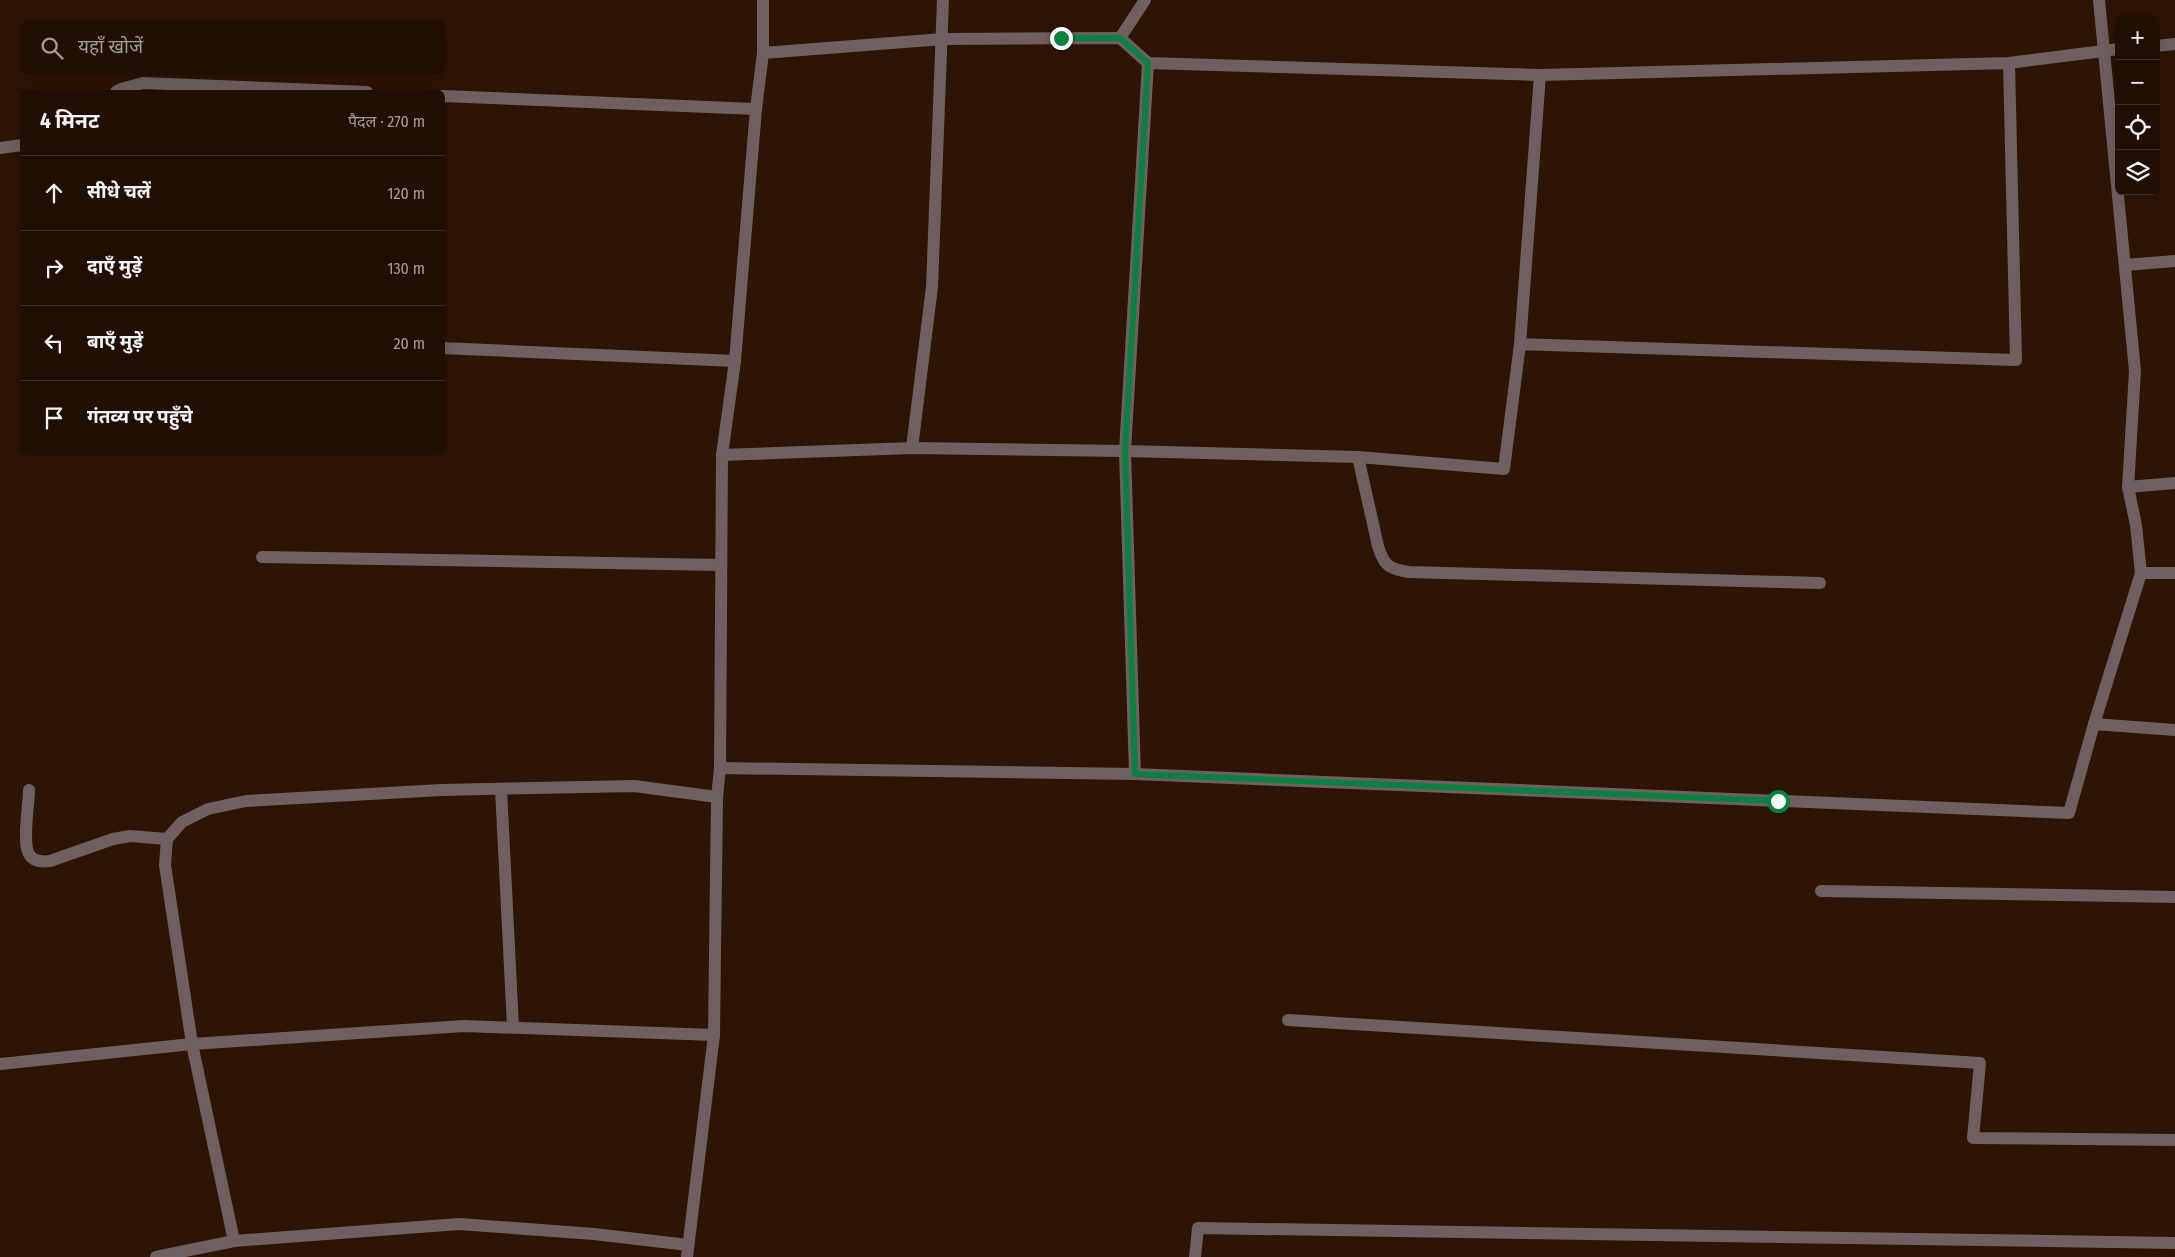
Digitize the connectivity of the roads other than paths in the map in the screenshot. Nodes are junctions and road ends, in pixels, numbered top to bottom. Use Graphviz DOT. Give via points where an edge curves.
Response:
graph roads {
  1 [pos="764,0"];
  2 [pos="943,0"];
  3 [pos="1145,0"];
  4 [pos="2100,0"];
  5 [pos="1120,38"];
  6 [pos="942,39"];
  7 [pos="2175,44"];
  8 [pos="2160,46"];
  9 [pos="2115,49"];
  10 [pos="2104,50"];
  11 [pos="763,53"];
  12 [pos="1148,63"];
  13 [pos="2009,64"];
  14 [pos="1540,75"];
  15 [pos="119,90"];
  16 [pos="317,90"];
  17 [pos="445,96"];
  18 [pos="756,108"];
  19 [pos="20,145"];
  20 [pos="0,148"];
  21 [pos="2175,261"];
  22 [pos="2125,265"];
  23 [pos="1520,344"];
  24 [pos="445,348"];
  25 [pos="735,361"];
  26 [pos="912,448"];
  27 [pos="1125,451"];
  28 [pos="722,455"];
  29 [pos="1358,456"];
  30 [pos="2175,483"];
  31 [pos="2128,487"];
  32 [pos="262,557"];
  33 [pos="721,565"];
  34 [pos="2141,573"];
  35 [pos="2175,573"];
  36 [pos="1820,583"];
  37 [pos="2094,724"];
  38 [pos="2175,730"];
  39 [pos="720,768"];
  40 [pos="1135,774"];
  41 [pos="501,789"];
  42 [pos="30,790"];
  43 [pos="717,797"];
  44 [pos="167,839"];
  45 [pos="1821,891"];
  46 [pos="2175,897"];
  47 [pos="1288,1020"];
  48 [pos="513,1028"];
  49 [pos="714,1035"];
  50 [pos="192,1044"];
  51 [pos="0,1064"];
  52 [pos="2175,1140"];
  53 [pos="234,1241"];
  54 [pos="2175,1243"];
  55 [pos="688,1251"];
  56 [pos="156,1257"];
  57 [pos="1194,1257"];
  1 -- 11 [label="street"];
  2 -- 6 [label="street"];
  3 -- 5 [label="street"];
  4 -- 10 [label="street"];
  5 -- 6 [label="street"];
  5 -- 12 [label="street"];
  6 -- 11 [label="street"];
  6 -- 26 [label="street" via="932,287"];
  7 -- 8 [label="street"];
  9 -- 10 [label="street"];
  10 -- 13 [label="street"];
  10 -- 22 [label="street"];
  11 -- 18 [label="street"];
  12 -- 14 [label="street"];
  12 -- 27 [label="street"];
  13 -- 14 [label="street"];
  13 -- 23 [label="street" via="2016,360"];
  14 -- 23 [label="street"];
  15 -- 16 [label="street" via="143,83"];
  17 -- 18 [label="street"];
  18 -- 25 [label="street"];
  19 -- 20 [label="street"];
  21 -- 22 [label="street"];
  22 -- 31 [label="street" via="2135,371"];
  23 -- 29 [label="street" via="1504,469"];
  24 -- 25 [label="street"];
  25 -- 28 [label="street"];
  26 -- 27 [label="street"];
  26 -- 28 [label="street"];
  27 -- 29 [label="street"];
  27 -- 40 [label="street"];
  28 -- 33 [label="street"];
  29 -- 36 [label="street" via="1382,560 1393,569"];
  30 -- 31 [label="street"];
  31 -- 34 [label="street"];
  32 -- 33 [label="street"];
  33 -- 39 [label="street"];
  34 -- 35 [label="street"];
  34 -- 37 [label="street"];
  37 -- 38 [label="street"];
  37 -- 40 [label="street" via="2069,813"];
  39 -- 40 [label="street"];
  39 -- 43 [label="street"];
  41 -- 43 [label="street" via="634,786"];
  41 -- 44 [label="street" via="246,801 208,809 182,822"];
  41 -- 48 [label="street"];
  42 -- 44 [label="street" via="26,842 28,854 40,862 130,836"];
  43 -- 49 [label="street"];
  44 -- 50 [label="street" via="165,865"];
  45 -- 46 [label="street"];
  47 -- 52 [label="street" via="1980,1063 1973,1138"];
  48 -- 49 [label="street"];
  48 -- 50 [label="street" via="464,1026"];
  49 -- 55 [label="street"];
  50 -- 51 [label="street"];
  50 -- 53 [label="street"];
  53 -- 55 [label="street" via="460,1224 594,1234"];
  53 -- 56 [label="street"];
  54 -- 57 [label="street" via="1198,1228"];
}
